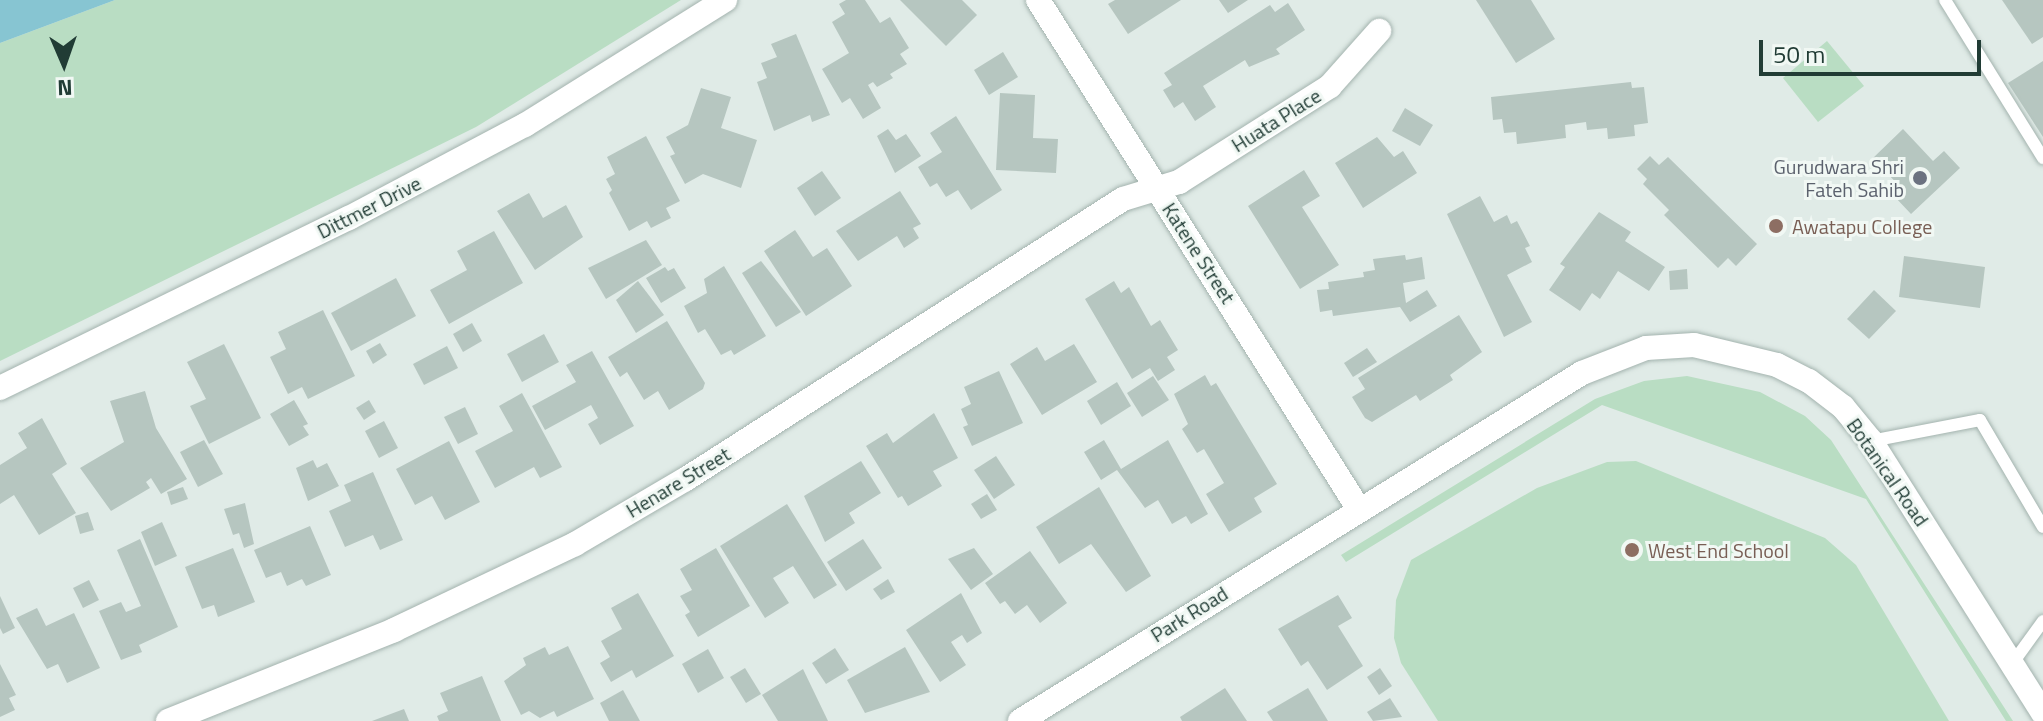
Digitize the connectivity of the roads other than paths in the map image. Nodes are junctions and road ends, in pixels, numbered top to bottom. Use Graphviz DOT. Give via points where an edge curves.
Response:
graph roads {
  1 [pos="725,0"];
  2 [pos="1038,0"];
  3 [pos="1945,0"];
  4 [pos="1379,31"];
  5 [pos="2043,158"];
  6 [pos="1157,188"];
  7 [pos="0,388"];
  8 [pos="1871,441"];
  9 [pos="1358,508"];
  10 [pos="2043,527"];
  11 [pos="2043,621"];
  12 [pos="2012,664"];
  13 [pos="2043,713"];
  14 [pos="168,721"];
  15 [pos="1020,721"];
  1 -- 7 [label="street, Dittmer Drive" via="512,132"];
  2 -- 6 [label="street, Katene Street"];
  3 -- 5 [label="lane"];
  4 -- 6 [label="street, Huata Place" via="1330,86 1179,182"];
  6 -- 9 [label="street, Katene Street"];
  6 -- 14 [label="street, Henare Street" via="1123,199 686,479 575,544 394,630"];
  8 -- 9 [label="street, Botanical Road" via="1843,407 1777,365 1694,345 1646,348 1582,373"];
  8 -- 10 [label="lane" via="1980,420"];
  8 -- 12 [label="street, Botanical Road"];
  9 -- 15 [label="street, Park Road"];
  11 -- 12 [label="lane"];
  12 -- 13 [label="street, Botanical Road"];
}
